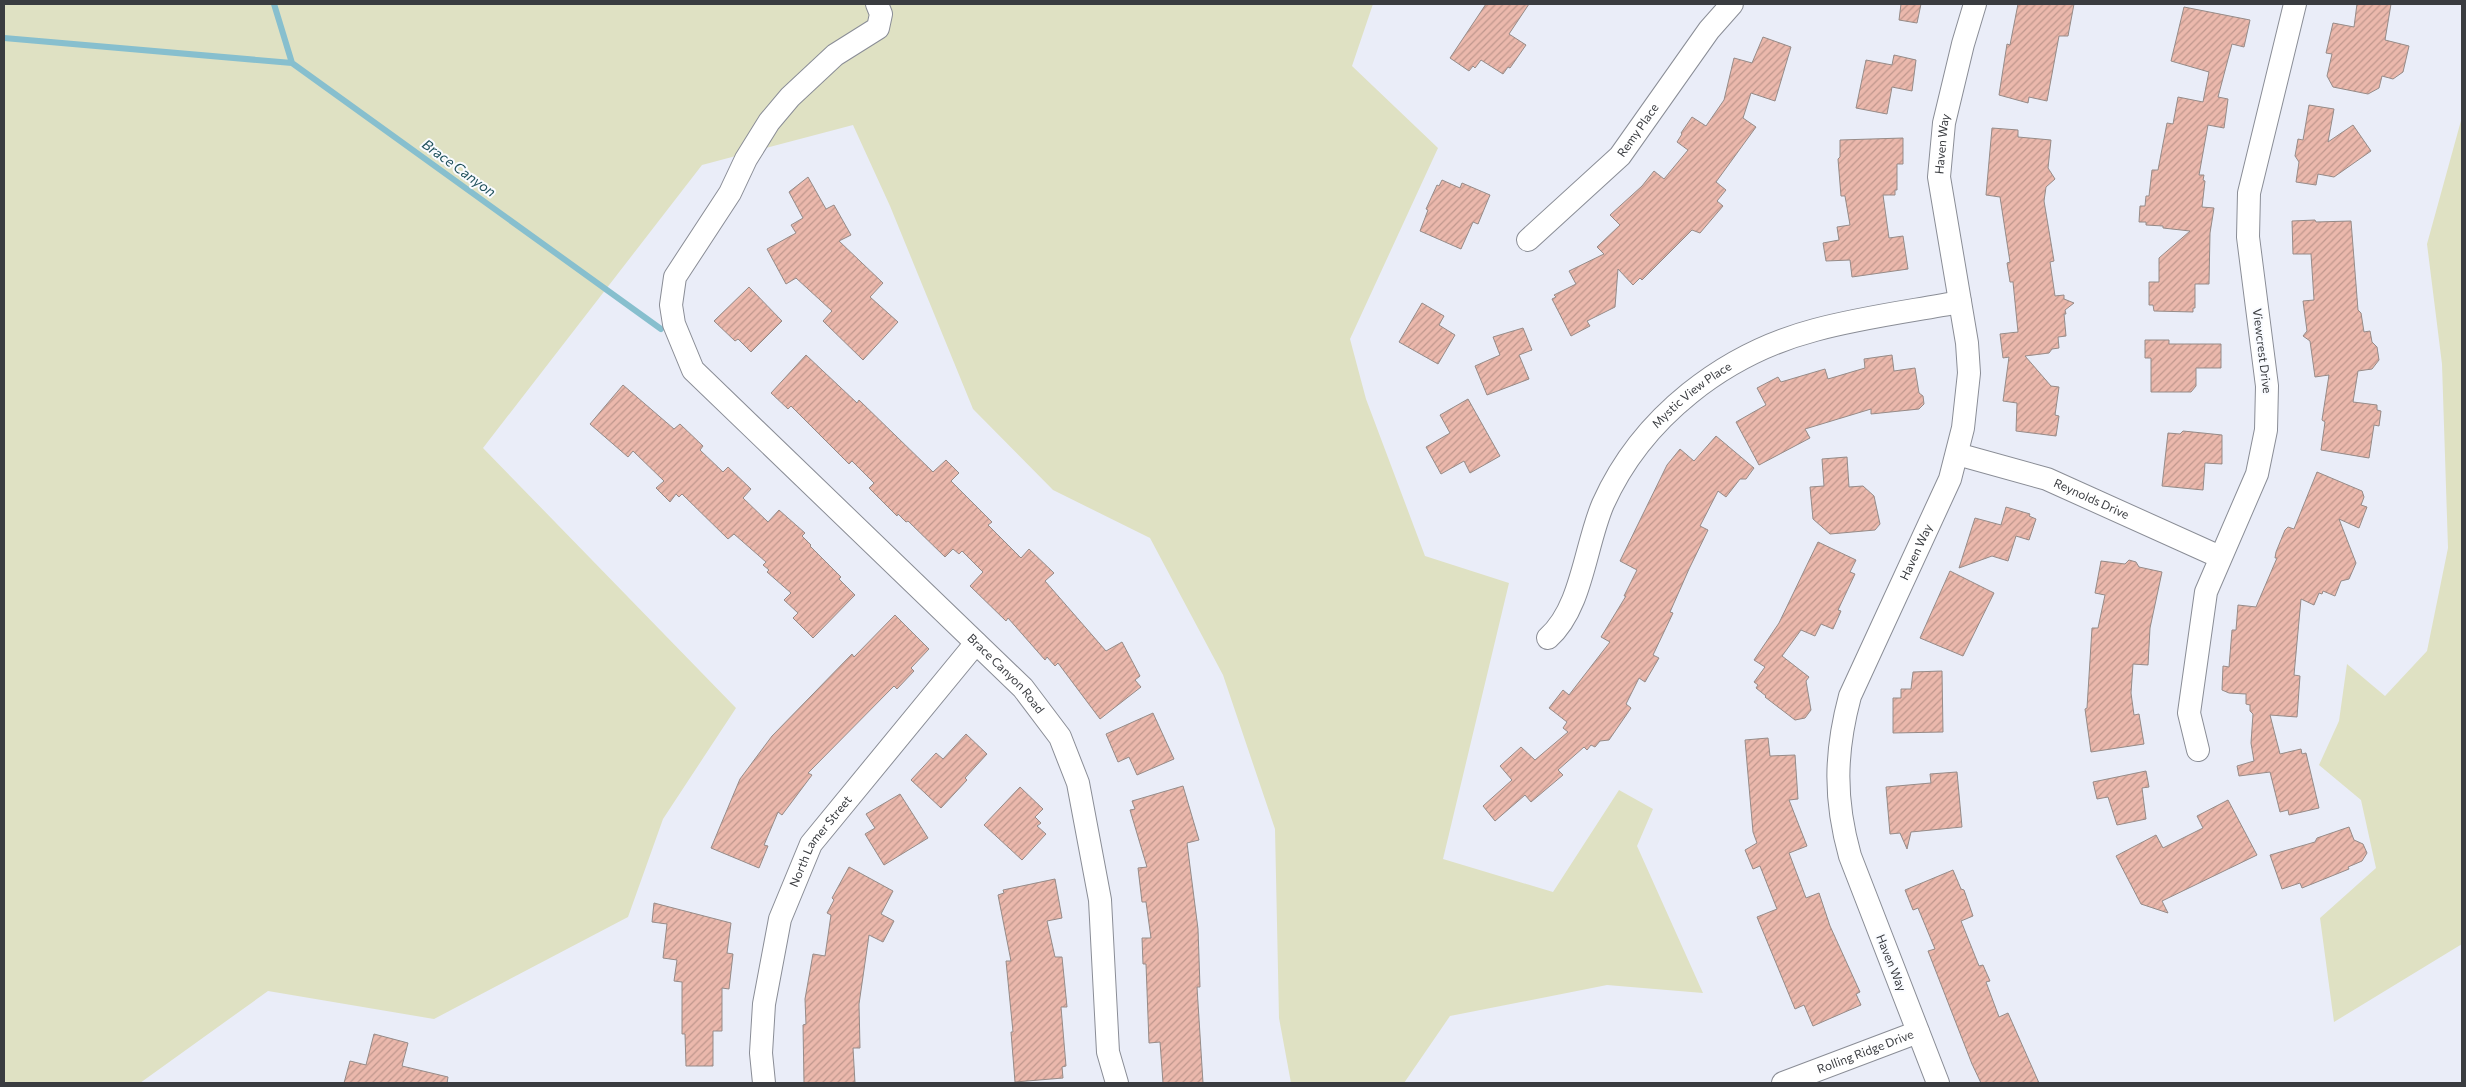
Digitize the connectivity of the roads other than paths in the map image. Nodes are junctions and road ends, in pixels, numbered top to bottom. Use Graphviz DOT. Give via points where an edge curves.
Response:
graph roads {
  1 [pos="878,4"];
  2 [pos="1732,4"];
  3 [pos="1975,4"];
  4 [pos="2295,4"];
  5 [pos="1528,240"];
  6 [pos="1960,302"];
  7 [pos="1957,454"];
  8 [pos="2220,558"];
  9 [pos="1548,638"];
  10 [pos="976,643"];
  11 [pos="2198,750"];
  12 [pos="1918,1032"];
  13 [pos="764,1083"];
  14 [pos="1116,1083"];
  15 [pos="1783,1083"];
  16 [pos="1938,1083"];
  1 -- 10 [label="street, Brace Canyon Road" via="881,14 878,28 835,55 790,97 769,122 730,193 675,277 671,305 674,324 693,370"];
  2 -- 5 [label="street, Remy Place" via="1709,30 1620,156"];
  3 -- 6 [label="street, Haven Way" via="1944,123 1940,177"];
  4 -- 8 [label="street, Viewcrest Drive" via="2249,193 2248,237 2267,386 2266,430 2257,474"];
  6 -- 7 [label="street, Haven Way" via="1968,373 1967,402"];
  6 -- 9 [label="street, Mystic View Place" via="1835,325 1778,342 1737,360 1688,395 1647,435 1615,480 1595,526 1572,605 1565,620"];
  7 -- 8 [label="street, Reynolds Drive" via="2047,479"];
  7 -- 12 [label="street, Haven Way" via="1950,479 1850,696 1838,760 1842,826 1850,856"];
  8 -- 11 [label="street, Viewcrest Drive" via="2206,592 2189,713"];
  10 -- 13 [label="street, North Lamer Street" via="811,844 780,919 764,1004 761,1053"];
  10 -- 14 [label="street, Brace Canyon Road" via="1023,688 1060,737 1078,783 1100,900 1108,1052"];
  12 -- 15 [label="street, Rolling Ridge Drive"];
  12 -- 16 [label="street, Haven Way"];
}
